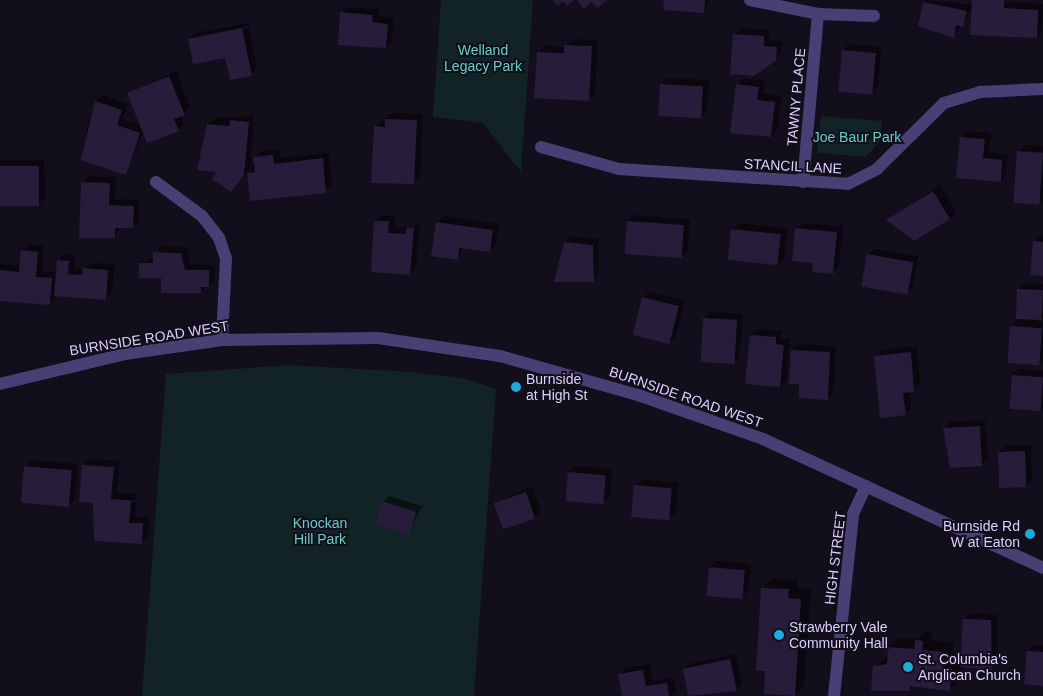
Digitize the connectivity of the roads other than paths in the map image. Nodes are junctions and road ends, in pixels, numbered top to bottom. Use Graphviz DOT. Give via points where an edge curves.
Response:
graph roads {
  1 [pos="750,0"];
  2 [pos="818,14"];
  3 [pos="874,16"];
  4 [pos="1043,89"];
  5 [pos="542,147"];
  6 [pos="156,182"];
  7 [pos="803,182"];
  8 [pos="222,340"];
  9 [pos="0,384"];
  10 [pos="866,486"];
  11 [pos="1043,568"];
  12 [pos="834,696"];
  1 -- 2 [label="street"];
  2 -- 3 [label="street"];
  2 -- 7 [label="street, TAWNY PLACE"];
  4 -- 7 [label="street, STANCIL LANE" via="959,96 924,119 888,159 863,178 848,184"];
  5 -- 7 [label="street, STANCIL LANE" via="619,168"];
  6 -- 8 [label="street" via="202,216 219,238 226,258"];
  8 -- 9 [label="street, BURNSIDE ROAD WEST" via="116,356"];
  8 -- 10 [label="street, BURNSIDE ROAD WEST" via="378,338 500,356 667,404 763,439"];
  10 -- 11 [label="street, BURNSIDE ROAD WEST"];
  10 -- 12 [label="street, HIGH STREET" via="853,514"];
}
